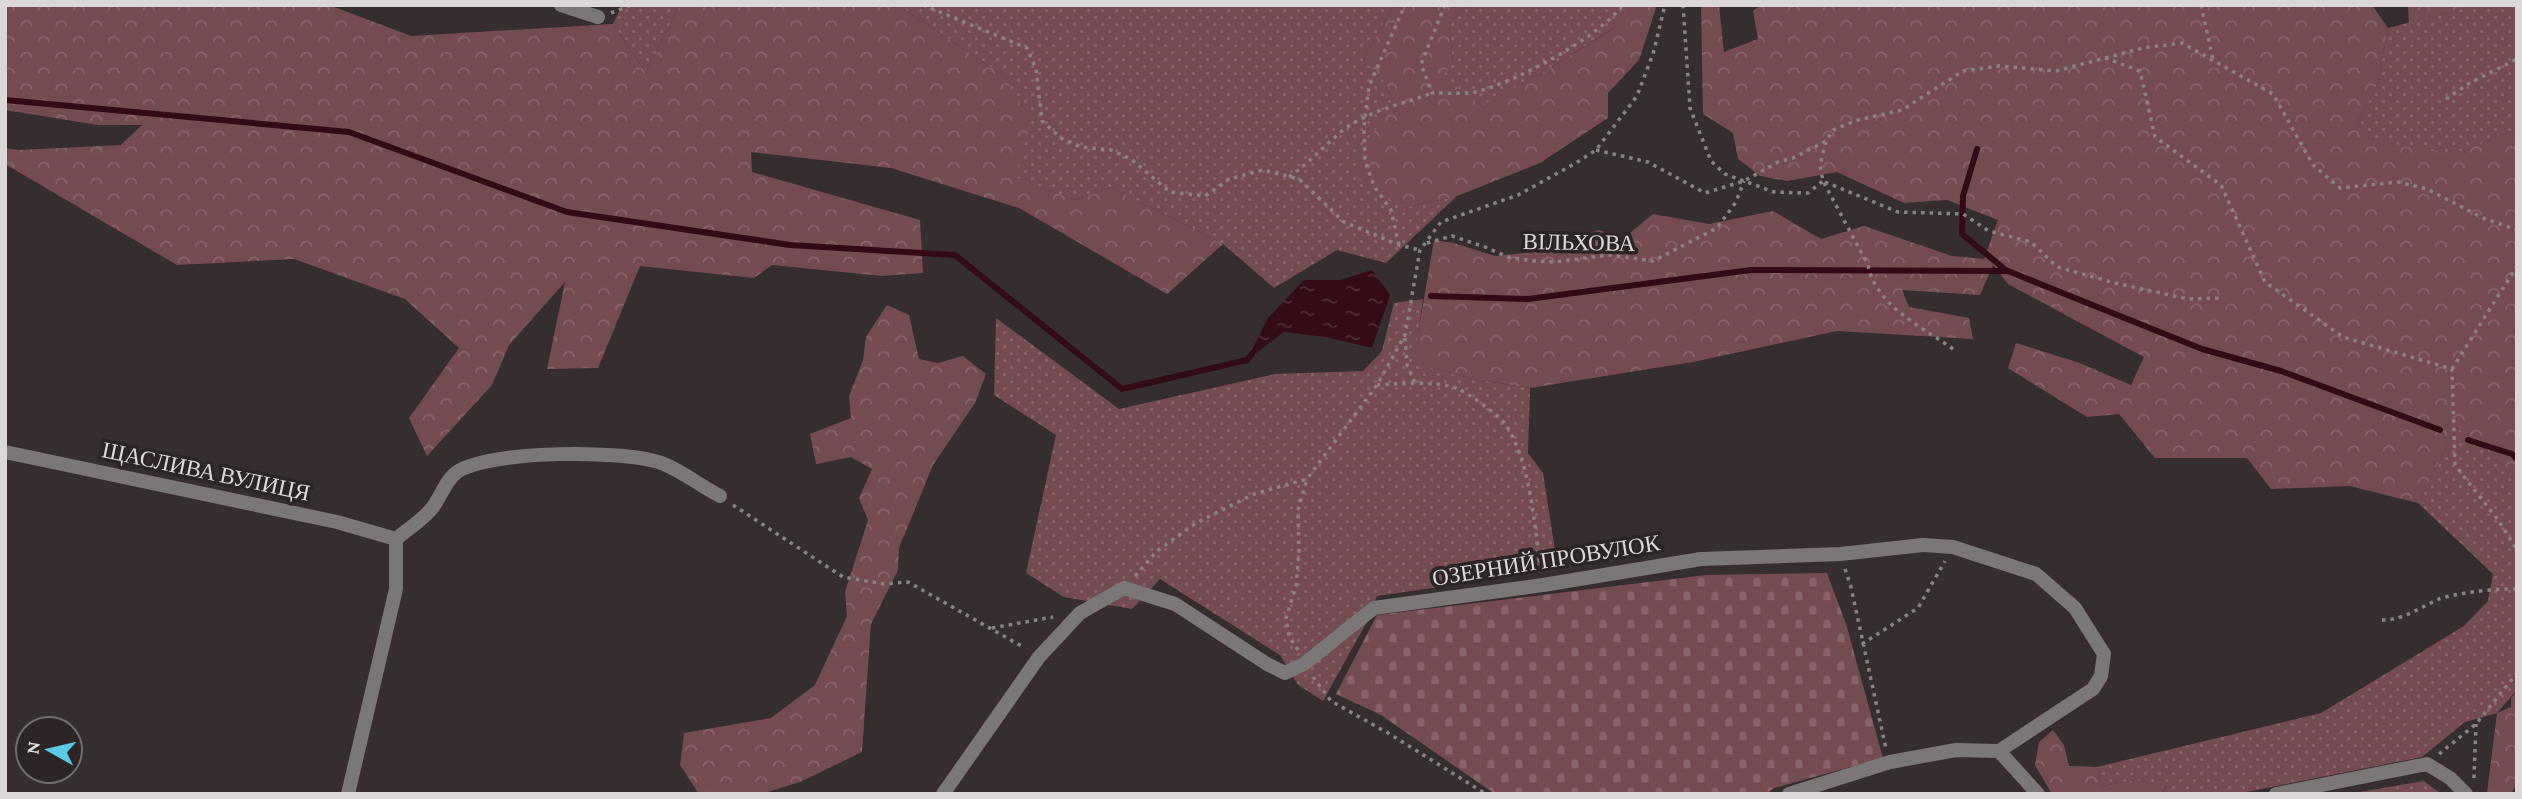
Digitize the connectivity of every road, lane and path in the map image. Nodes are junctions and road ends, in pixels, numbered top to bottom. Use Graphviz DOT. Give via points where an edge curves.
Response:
graph roads {
  1 [pos="561,5"];
  2 [pos="632,5"];
  3 [pos="923,5"];
  4 [pos="1405,5"];
  5 [pos="1445,5"];
  6 [pos="1623,5"];
  7 [pos="1665,5"];
  8 [pos="1683,5"];
  9 [pos="2201,5"];
  10 [pos="598,17"];
  11 [pos="2103,57"];
  12 [pos="2517,59"];
  13 [pos="2213,60"];
  14 [pos="1432,93"];
  15 [pos="2446,99"];
  16 [pos="1364,119"];
  17 [pos="1826,141"];
  18 [pos="1596,150"];
  19 [pos="1289,177"];
  20 [pos="1744,181"];
  21 [pos="1823,181"];
  22 [pos="2517,230"];
  23 [pos="1425,243"];
  24 [pos="1399,245"];
  25 [pos="1420,250"];
  26 [pos="2517,266"];
  27 [pos="2223,298"];
  28 [pos="1405,335"];
  29 [pos="1953,349"];
  30 [pos="2452,369"];
  31 [pos="1415,383"];
  32 [pos="1377,385"];
  33 [pos="5,452"];
  34 [pos="1307,479"];
  35 [pos="720,496"];
  36 [pos="396,539"];
  37 [pos="1953,547"];
  38 [pos="2517,550"];
  39 [pos="1839,554"];
  40 [pos="1544,585"];
  41 [pos="1124,588"];
  42 [pos="2517,589"];
  43 [pos="1080,613"];
  44 [pos="2382,620"];
  45 [pos="989,628"];
  46 [pos="1862,644"];
  47 [pos="1039,657"];
  48 [pos="1304,664"];
  49 [pos="2517,673"];
  50 [pos="2476,724"];
  51 [pos="1999,751"];
  52 [pos="1889,762"];
  53 [pos="2427,764"];
  54 [pos="2470,788"];
  55 [pos="348,794"];
  56 [pos="943,794"];
  57 [pos="1486,794"];
  58 [pos="1789,794"];
  59 [pos="2038,794"];
  60 [pos="2276,794"];
  1 -- 10 [label="street"];
  2 -- 10 [label="path"];
  3 -- 19 [label="path" via="1027,48 1036,69 1041,121 1081,147 1111,150 1131,159 1170,192 1205,195 1229,178 1263,170"];
  4 -- 16 [label="path" via="1368,86"];
  5 -- 14 [label="path" via="1421,64"];
  6 -- 14 [label="path" via="1560,55 1523,74 1474,92"];
  7 -- 18 [label="path" via="1637,96"];
  8 -- 20 [label="path" via="1690,108 1712,161 1726,174"];
  9 -- 13 [label="path"];
  11 -- 13 [label="path" via="2182,43"];
  11 -- 17 [label="path" via="2056,71 1999,66 1963,71 1902,110 1833,130"];
  11 -- 30 [label="path" via="2140,71 2155,137 2221,185 2265,282 2343,337"];
  12 -- 15 [label="path"];
  13 -- 22 [label="path" via="2273,94 2313,165 2340,188 2408,184"];
  14 -- 16 [label="path"];
  16 -- 19 [label="path" via="1344,130"];
  16 -- 24 [label="path" via="1365,161 1374,186 1391,209"];
  17 -- 20 [label="path"];
  17 -- 21 [label="path" via="1820,164"];
  18 -- 20 [label="path" via="1648,162 1705,193"];
  18 -- 23 [label="path" via="1518,195 1441,222"];
  19 -- 24 [label="path" via="1299,179 1344,222"];
  20 -- 21 [label="path" via="1773,192 1808,193"];
  20 -- 23 [label="path, ВІЛЬХОВА" via="1736,202 1717,228 1653,261 1609,255 1534,261 1508,257 1452,236"];
  21 -- 27 [label="path" via="1898,212 1963,214 1989,231 2031,243 2057,267 2115,284 2188,299"];
  21 -- 29 [label="path" via="1871,279 1889,304"];
  23 -- 25 [label="path"];
  24 -- 25 [label="path"];
  25 -- 28 [label="path"];
  26 -- 30 [label="path"];
  28 -- 31 [label="path" via="1407,365"];
  28 -- 32 [label="path"];
  30 -- 38 [label="path" via="2455,465"];
  31 -- 32 [label="path"];
  31 -- 40 [label="path" via="1457,388 1505,422 1522,461"];
  32 -- 34 [label="path"];
  33 -- 36 [label="street, ЩАСЛИВА ВУЛИЦЯ" via="337,522"];
  34 -- 41 [label="path" via="1254,494 1196,523 1157,551"];
  34 -- 48 [label="path" via="1298,510 1296,586 1286,618 1289,636"];
  35 -- 36 [label="street" via="663,464 620,454 519,457 477,464 456,473 432,510"];
  35 -- 45 [label="path" via="843,577 884,584 908,582"];
  36 -- 55 [label="street" via="396,589"];
  37 -- 39 [label="street, ОЗЕРНИЙ ПРОВУЛОК" via="1923,545"];
  37 -- 46 [label="path" via="1918,608"];
  37 -- 51 [label="street, ОЗЕРНИЙ ПРОВУЛОК" via="2036,573 2075,608 2104,654 2101,676 2093,689"];
  39 -- 40 [label="street, ОЗЕРНИЙ ПРОВУЛОК" via="1701,559"];
  39 -- 46 [label="path"];
  40 -- 48 [label="street, ОЗЕРНИЙ ПРОВУЛОК" via="1374,608"];
  41 -- 43 [label="street"];
  41 -- 48 [label="street" via="1175,604 1285,673"];
  42 -- 44 [label="path" via="2442,598 2392,621"];
  43 -- 45 [label="path"];
  43 -- 47 [label="street"];
  45 -- 47 [label="path"];
  46 -- 52 [label="path"];
  47 -- 56 [label="street"];
  48 -- 57 [label="path" via="1331,701"];
  49 -- 50 [label="path"];
  50 -- 53 [label="path"];
  50 -- 54 [label="path"];
  51 -- 52 [label="street" via="1956,750"];
  51 -- 59 [label="street"];
  52 -- 58 [label="street"];
  53 -- 54 [label="street"];
  53 -- 60 [label="street"];
}
